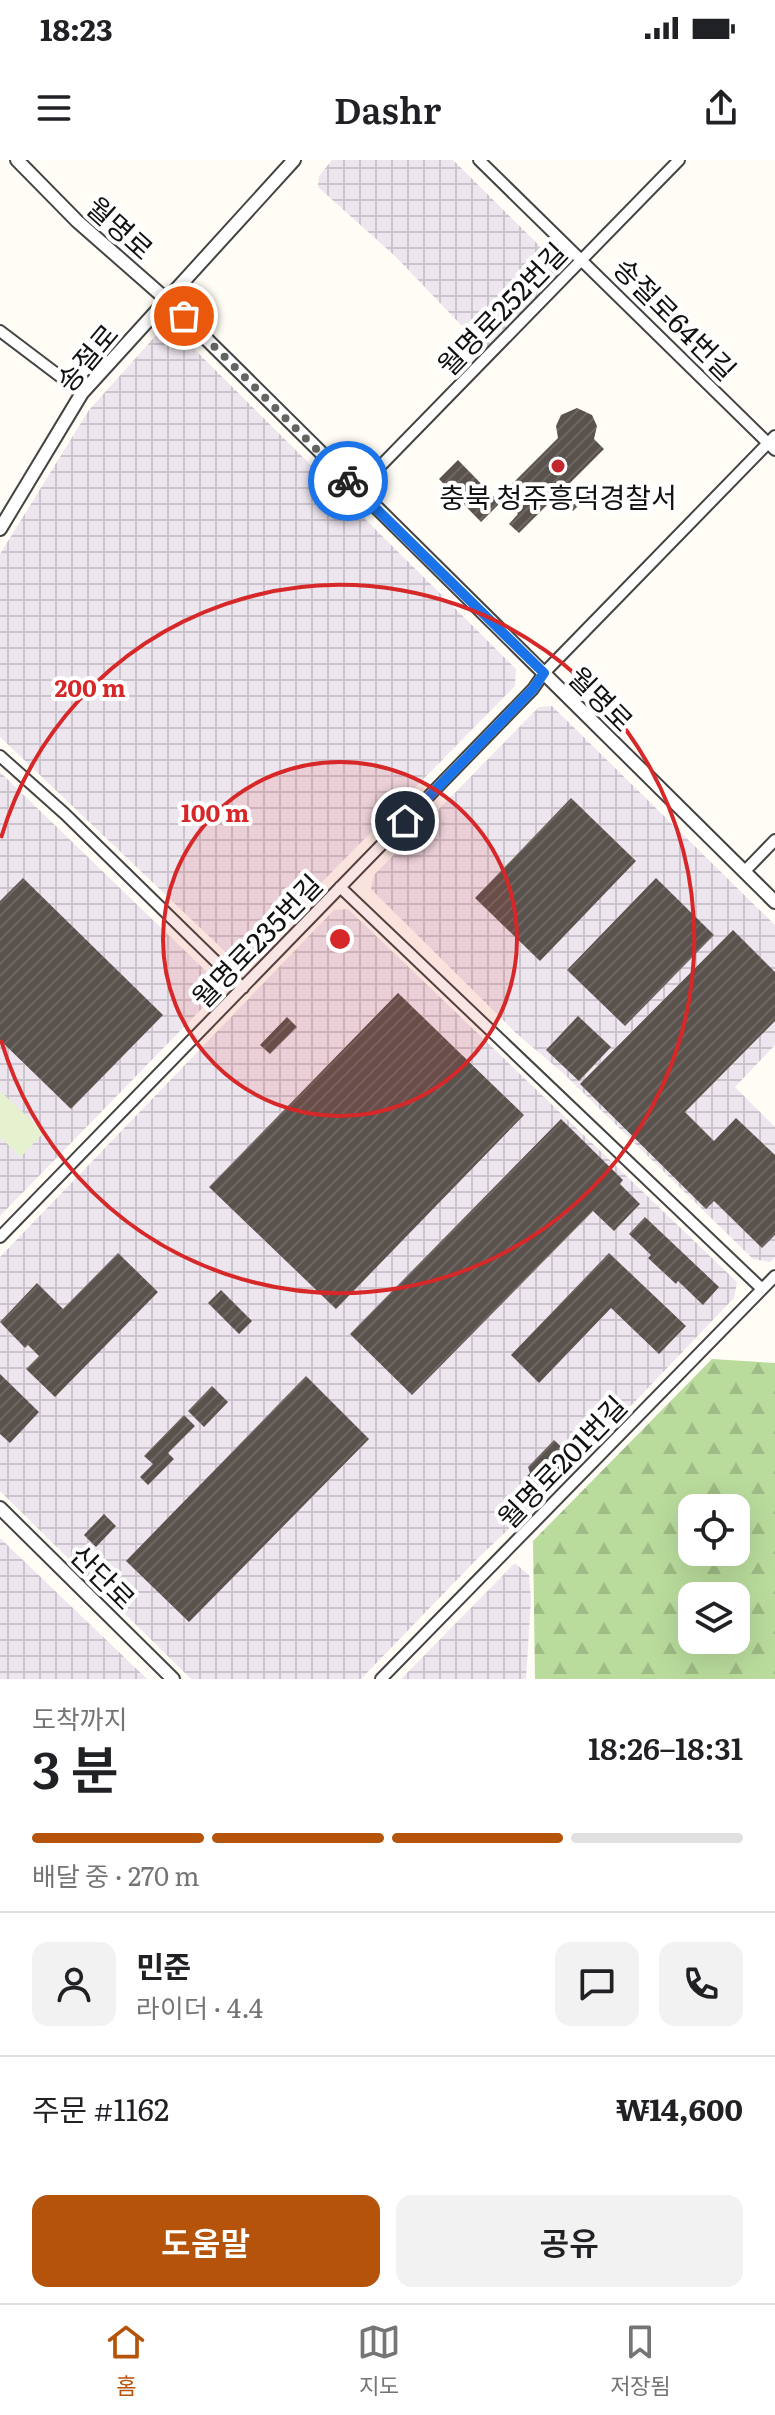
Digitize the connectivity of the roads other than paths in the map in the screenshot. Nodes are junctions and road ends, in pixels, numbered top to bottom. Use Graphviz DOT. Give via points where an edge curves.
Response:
graph roads {
  1 [pos="17,160"];
  2 [pos="294,160"];
  3 [pos="479,160"];
  4 [pos="679,160"];
  5 [pos="583,259"];
  6 [pos="167,300"];
  7 [pos="0,331"];
  8 [pos="82,393"];
  9 [pos="773,443"];
  10 [pos="357,490"];
  11 [pos="0,529"];
  12 [pos="544,673"];
  13 [pos="0,756"];
  14 [pos="775,840"];
  15 [pos="744,872"];
  16 [pos="340,887"];
  17 [pos="775,902"];
  18 [pos="243,988"];
  19 [pos="0,1237"];
  20 [pos="775,1276"];
  21 [pos="762,1289"];
  22 [pos="0,1508"];
  23 [pos="173,1679"];
  24 [pos="381,1679"];
  1 -- 6 [label="street, 월명로"];
  2 -- 6 [label="street, 송절로"];
  3 -- 5 [label="street, 송절로64번길"];
  4 -- 5 [label="street, 월명로252번길"];
  5 -- 9 [label="street, 송절로64번길"];
  5 -- 10 [label="street, 월명로252번길"];
  6 -- 8 [label="street, 송절로"];
  6 -- 10 [label="street, 월명로"];
  7 -- 8 [label="street"];
  8 -- 11 [label="street, 송절로"];
  9 -- 12 [label="street, 월명로235번길"];
  10 -- 12 [label="street, 월명로"];
  12 -- 15 [label="street, 월명로"];
  12 -- 16 [label="street, 월명로235번길"];
  13 -- 18 [label="street"];
  14 -- 15 [label="street"];
  15 -- 17 [label="street, 월명로"];
  16 -- 18 [label="street, 월명로235번길"];
  16 -- 21 [label="street"];
  18 -- 19 [label="street, 월명로235번길"];
  20 -- 21 [label="street, 월명로201번길"];
  21 -- 24 [label="street, 월명로201번길"];
  22 -- 23 [label="street, 산단로"];
}
